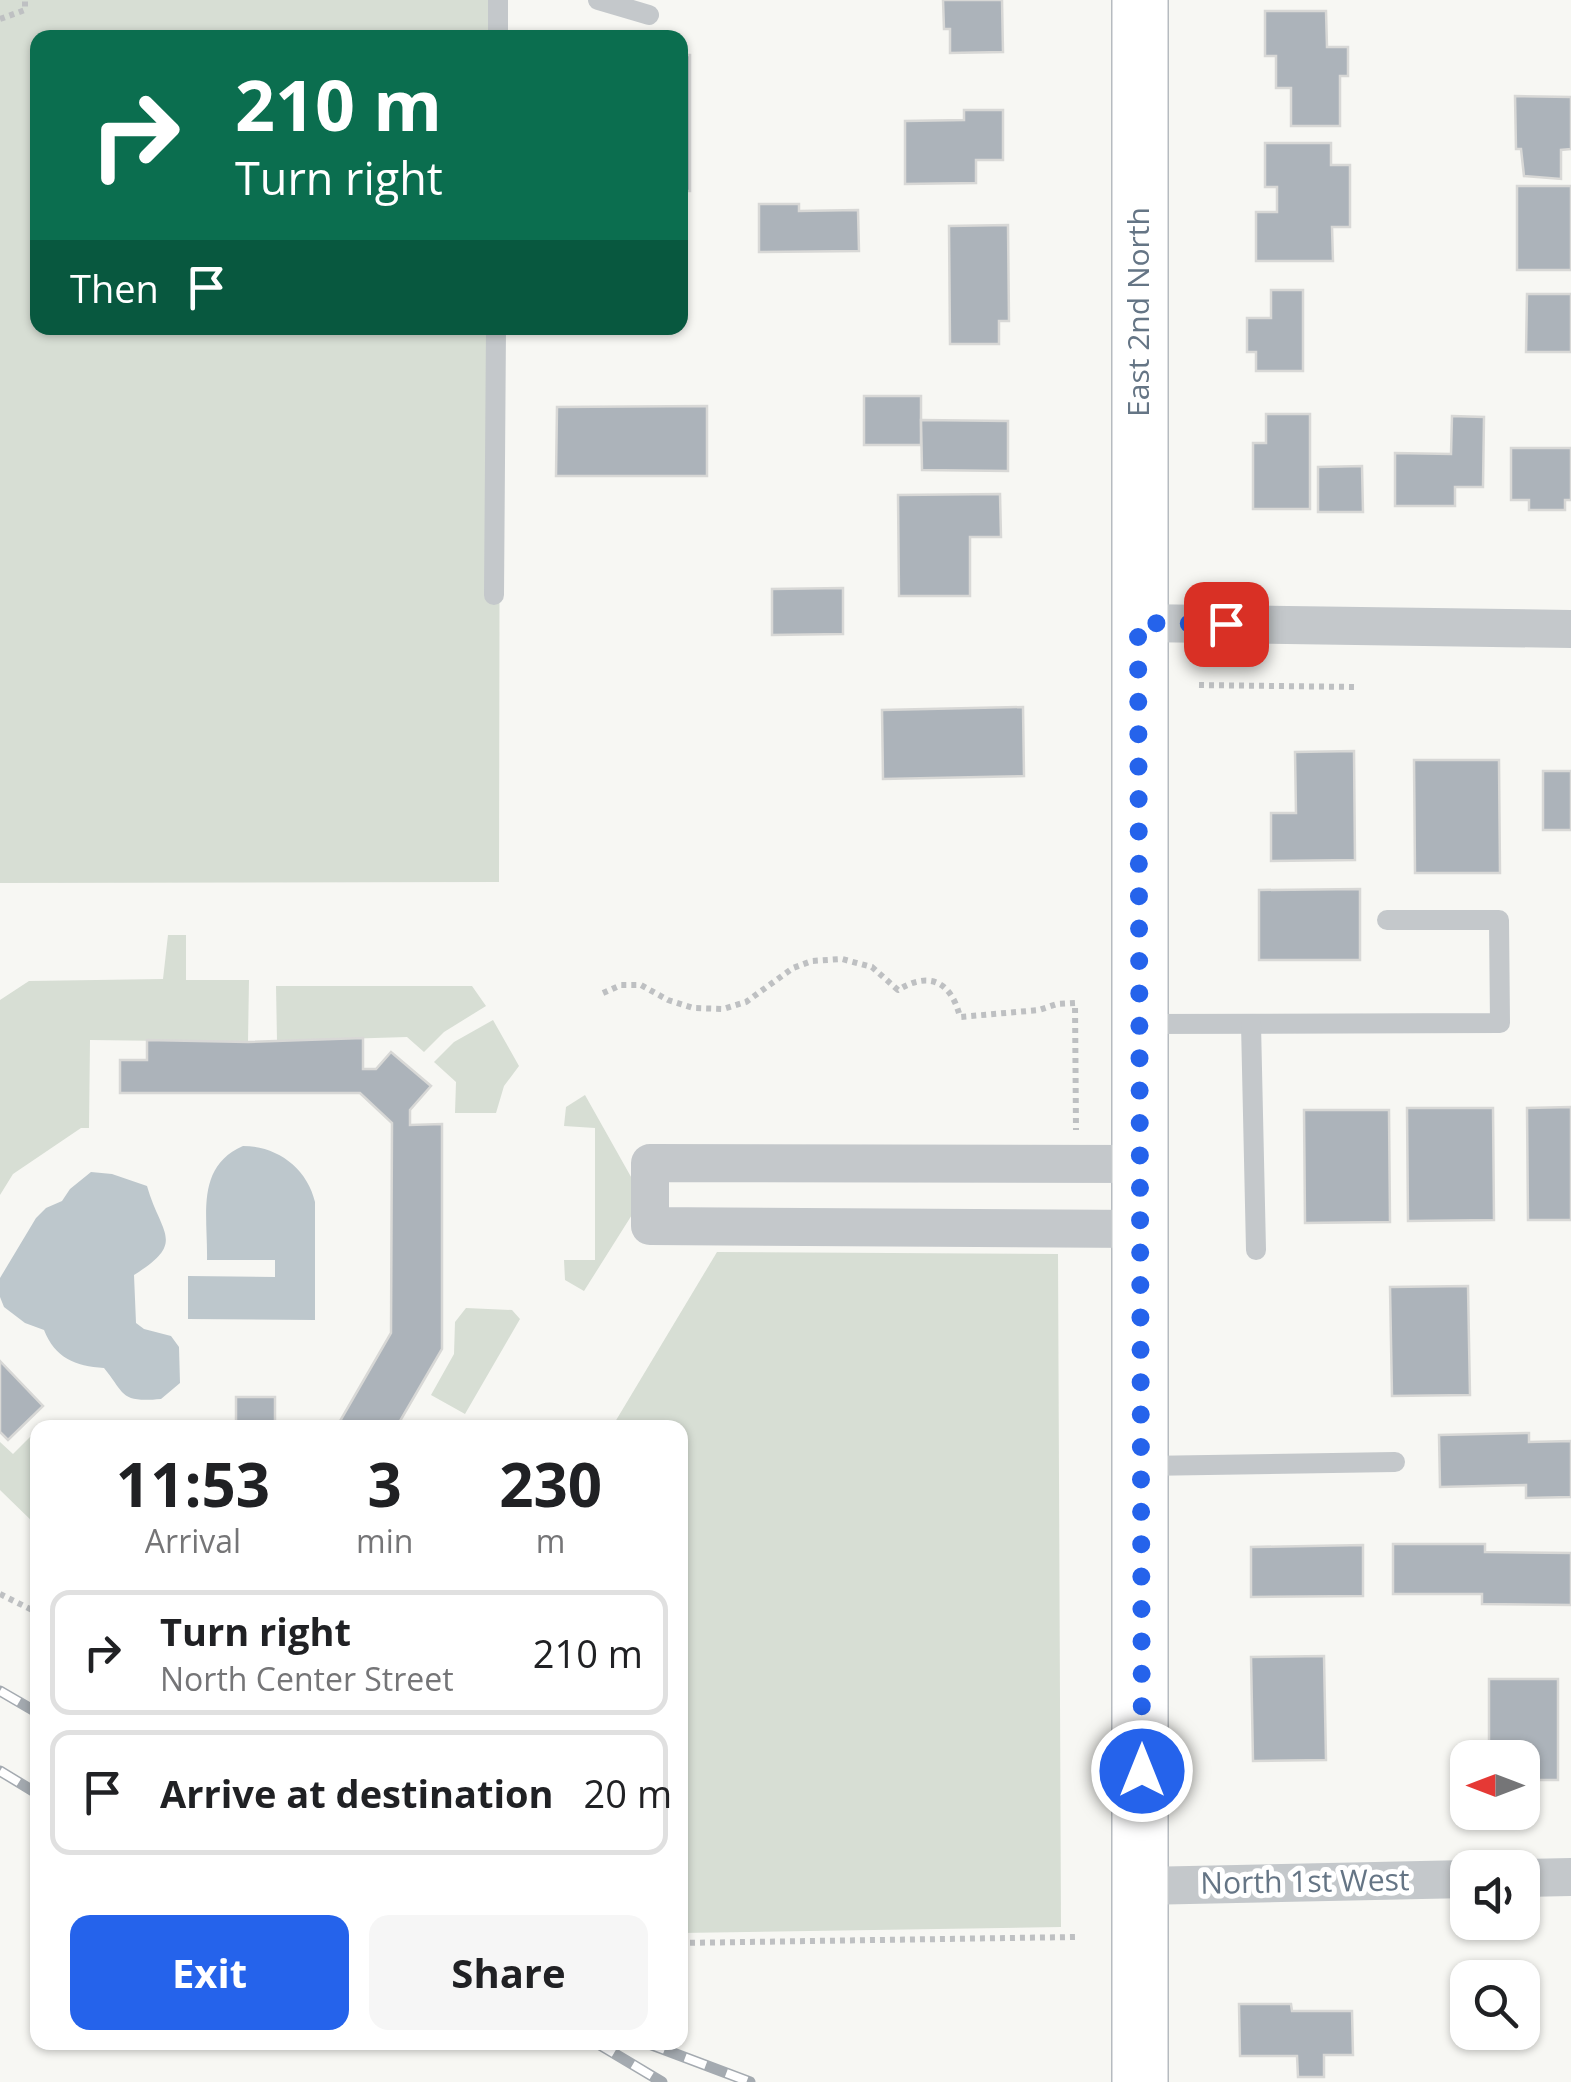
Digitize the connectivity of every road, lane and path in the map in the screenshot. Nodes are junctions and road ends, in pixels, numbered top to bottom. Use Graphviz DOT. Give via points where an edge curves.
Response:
graph roads {
  1 [pos="26,0"];
  2 [pos="498,0"];
  3 [pos="598,0"];
  4 [pos="1140,0"];
  5 [pos="649,15"];
  6 [pos="0,19"];
  7 [pos="498,30"];
  8 [pos="496,335"];
  9 [pos="494,595"];
  10 [pos="1138,623"];
  11 [pos="1571,628"];
  12 [pos="1199,685"];
  13 [pos="1356,687"];
  14 [pos="1387,920"];
  15 [pos="602,993"];
  16 [pos="1140,1024"];
  17 [pos="1251,1024"];
  18 [pos="1076,1139"];
  19 [pos="1141,1164"];
  20 [pos="1141,1229"];
  21 [pos="1256,1250"];
  22 [pos="1394,1462"];
  23 [pos="1142,1466"];
  24 [pos="0,1594"];
  25 [pos="30,1609"];
  26 [pos="1540,1878"];
  27 [pos="1571,1878"];
  28 [pos="1450,1879"];
  29 [pos="1142,1886"];
  30 [pos="1075,1937"];
  31 [pos="688,1944"];
  32 [pos="1140,2082"];
  1 -- 6 [label="path" via="25,10"];
  2 -- 7 [label="lane"];
  3 -- 5 [label="lane"];
  4 -- 10 [label="street, East 2nd North"];
  8 -- 9 [label="lane"];
  10 -- 11 [label="street"];
  10 -- 16 [label="street, East 2nd North"];
  12 -- 13 [label="path"];
  14 -- 17 [label="lane" via="1499,920 1500,1023"];
  15 -- 18 [label="path" via="641,986 693,1008 723,1009 746,1002 793,968 842,959 872,967 898,990 915,980 935,982 952,993 960,1017 1075,1004"];
  16 -- 17 [label="lane"];
  16 -- 19 [label="street, East 2nd North"];
  17 -- 21 [label="lane"];
  19 -- 20 [label="street, East 2nd North"];
  19 -- 20 [label="street" via="650,1163 650,1226"];
  20 -- 23 [label="street, East 2nd North"];
  22 -- 23 [label="lane"];
  23 -- 29 [label="street, East 2nd North"];
  24 -- 25 [label="path"];
  26 -- 27 [label="street"];
  28 -- 29 [label="street, North 1st West"];
  29 -- 32 [label="street, East 2nd North"];
  30 -- 31 [label="path"];
}
